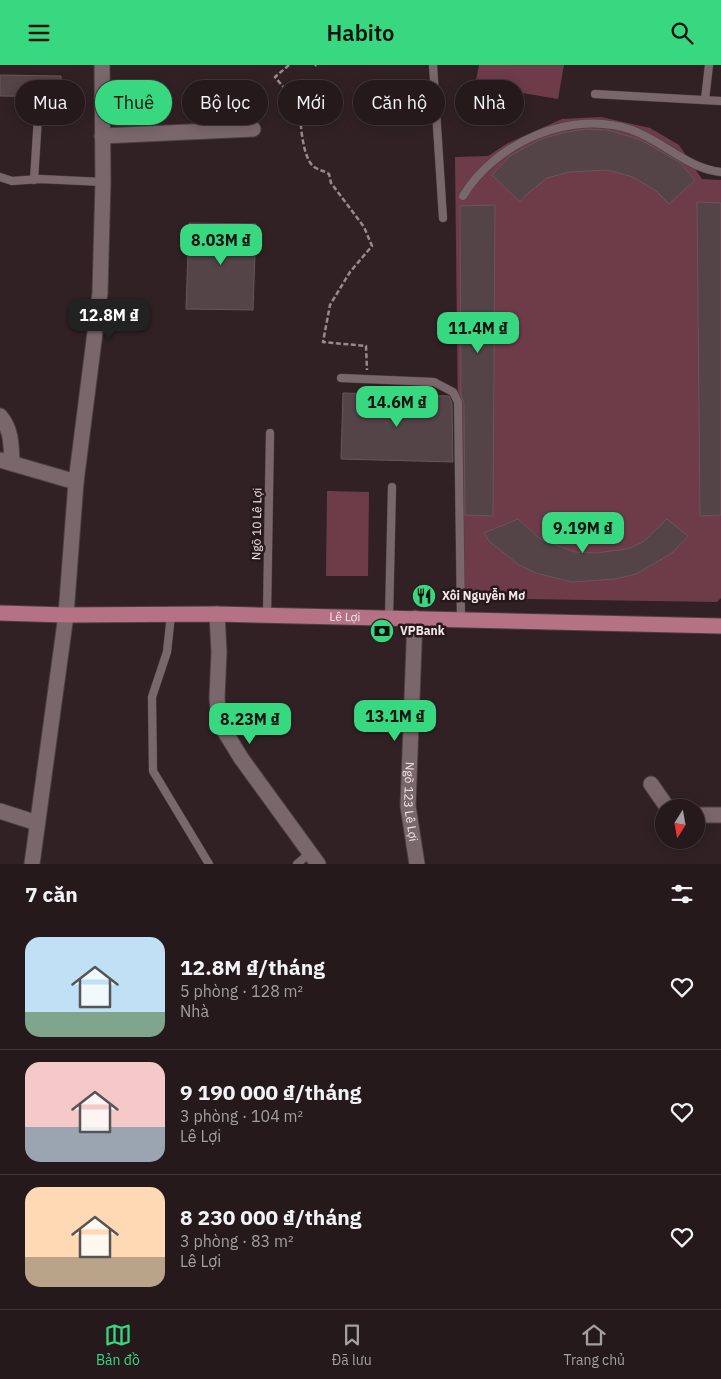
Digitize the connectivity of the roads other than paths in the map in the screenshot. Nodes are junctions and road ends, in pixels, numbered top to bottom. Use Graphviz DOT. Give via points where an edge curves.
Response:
graph roads {
  1 [pos="102,65"];
  2 [pos="433,65"];
  3 [pos="709,65"];
  4 [pos="595,94"];
  5 [pos="705,99"];
  6 [pos="721,101"];
  7 [pos="37,125"];
  8 [pos="253,129"];
  9 [pos="102,136"];
  10 [pos="721,172"];
  11 [pos="0,177"];
  12 [pos="34,180"];
  13 [pos="103,182"];
  14 [pos="463,196"];
  15 [pos="443,219"];
  16 [pos="341,378"];
  17 [pos="0,416"];
  18 [pos="270,433"];
  19 [pos="6,461"];
  20 [pos="76,482"];
  21 [pos="392,487"];
  22 [pos="0,613"];
  23 [pos="217,614"];
  24 [pos="66,615"];
  25 [pos="170,615"];
  26 [pos="267,615"];
  27 [pos="389,617"];
  28 [pos="415,618"];
  29 [pos="462,619"];
  30 [pos="721,626"];
  31 [pos="651,784"];
  32 [pos="661,799"];
  33 [pos="0,811"];
  34 [pos="705,815"];
  35 [pos="721,815"];
  36 [pos="37,823"];
  37 [pos="314,859"];
  38 [pos="32,864"];
  39 [pos="209,864"];
  40 [pos="297,864"];
  41 [pos="417,864"];
  1 -- 9 [label="street"];
  2 -- 15 [label="lane"];
  3 -- 5 [label="lane"];
  4 -- 5 [label="lane"];
  5 -- 6 [label="lane"];
  7 -- 12 [label="lane"];
  8 -- 9 [label="street"];
  9 -- 13 [label="street"];
  10 -- 14 [label="lane" via="694,165 632,130 588,123 548,129 522,143 487,167"];
  11 -- 12 [label="lane" via="12,181"];
  12 -- 13 [label="lane"];
  13 -- 20 [label="street" via="100,293"];
  16 -- 29 [label="lane" via="434,382 453,392 458,402"];
  17 -- 19 [label="street" via="6,423 11,440"];
  18 -- 26 [label="lane, Ngõ 10 Lê Lợi"];
  19 -- 20 [label="street"];
  20 -- 24 [label="street"];
  21 -- 27 [label="lane"];
  22 -- 24 [label="main road, Lê Lợi"];
  23 -- 25 [label="main road, Lê Lợi"];
  23 -- 26 [label="main road, Lê Lợi"];
  23 -- 37 [label="street" via="219,722"];
  24 -- 25 [label="main road, Lê Lợi"];
  24 -- 36 [label="street"];
  25 -- 39 [label="lane" via="167,651 152,697 154,771"];
  26 -- 27 [label="main road, Lê Lợi"];
  27 -- 28 [label="main road, Lê Lợi"];
  28 -- 29 [label="main road, Lê Lợi"];
  28 -- 41 [label="street, Ngõ 123 Lê Lợi" via="408,806"];
  29 -- 30 [label="main road, Lê Lợi"];
  31 -- 32 [label="street"];
  33 -- 36 [label="street"];
  34 -- 35 [label="street"];
  36 -- 38 [label="street"];
  37 -- 40 [label="lane"];
}
